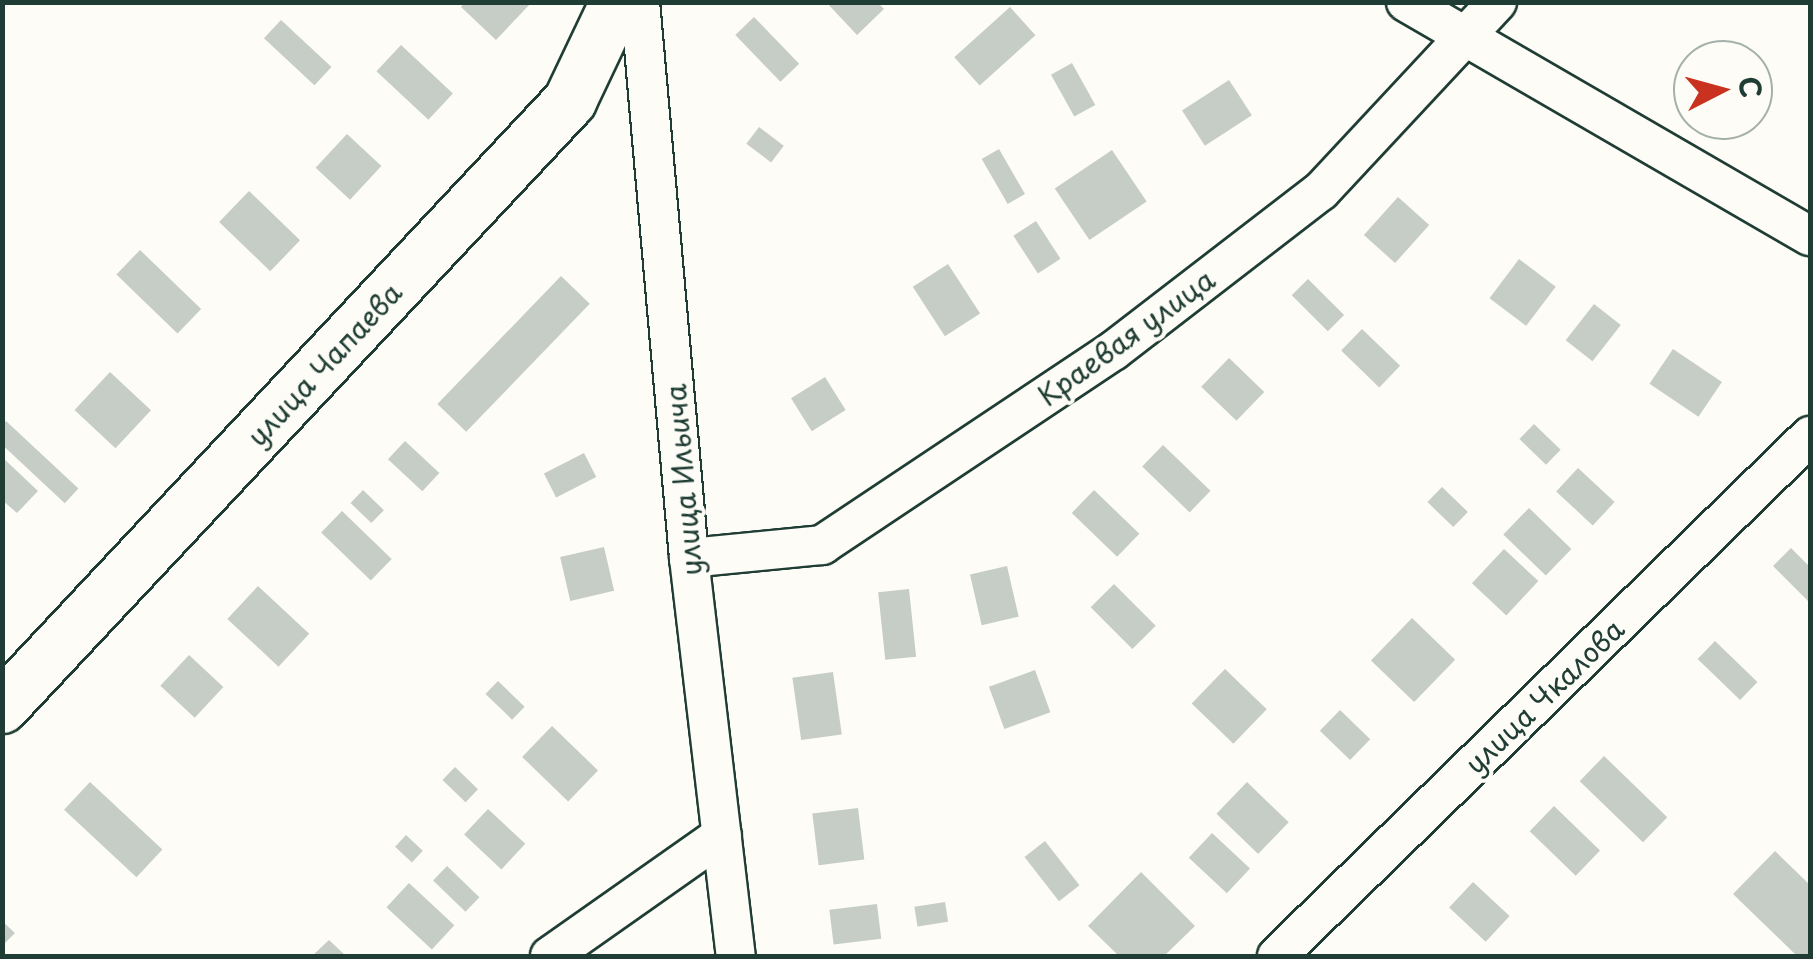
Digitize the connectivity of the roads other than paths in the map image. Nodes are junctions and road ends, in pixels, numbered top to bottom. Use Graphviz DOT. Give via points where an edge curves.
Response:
graph roads {
  1 [pos="618,2"];
  2 [pos="640,2"];
  3 [pos="1406,2"];
  4 [pos="1497,2"];
  5 [pos="1466,38"];
  6 [pos="1810,236"];
  7 [pos="1810,436"];
  8 [pos="689,558"];
  9 [pos="2,707"];
  10 [pos="722,835"];
  11 [pos="550,956"];
  12 [pos="736,956"];
  13 [pos="1277,956"];
  1 -- 9 [label="main road, улица Чапаева" via="570,102"];
  2 -- 8 [label="street, улица Ильича"];
  3 -- 5 [label="street"];
  4 -- 5 [label="street, Краевая улица"];
  5 -- 6 [label="street"];
  5 -- 8 [label="street, Краевая улица" via="1321,191 1113,351 903,492 822,546"];
  7 -- 13 [label="street, улица Чкалова"];
  8 -- 10 [label="street, улица Ильича"];
  10 -- 11 [label="street"];
  10 -- 12 [label="street, улица Ильича"];
}
